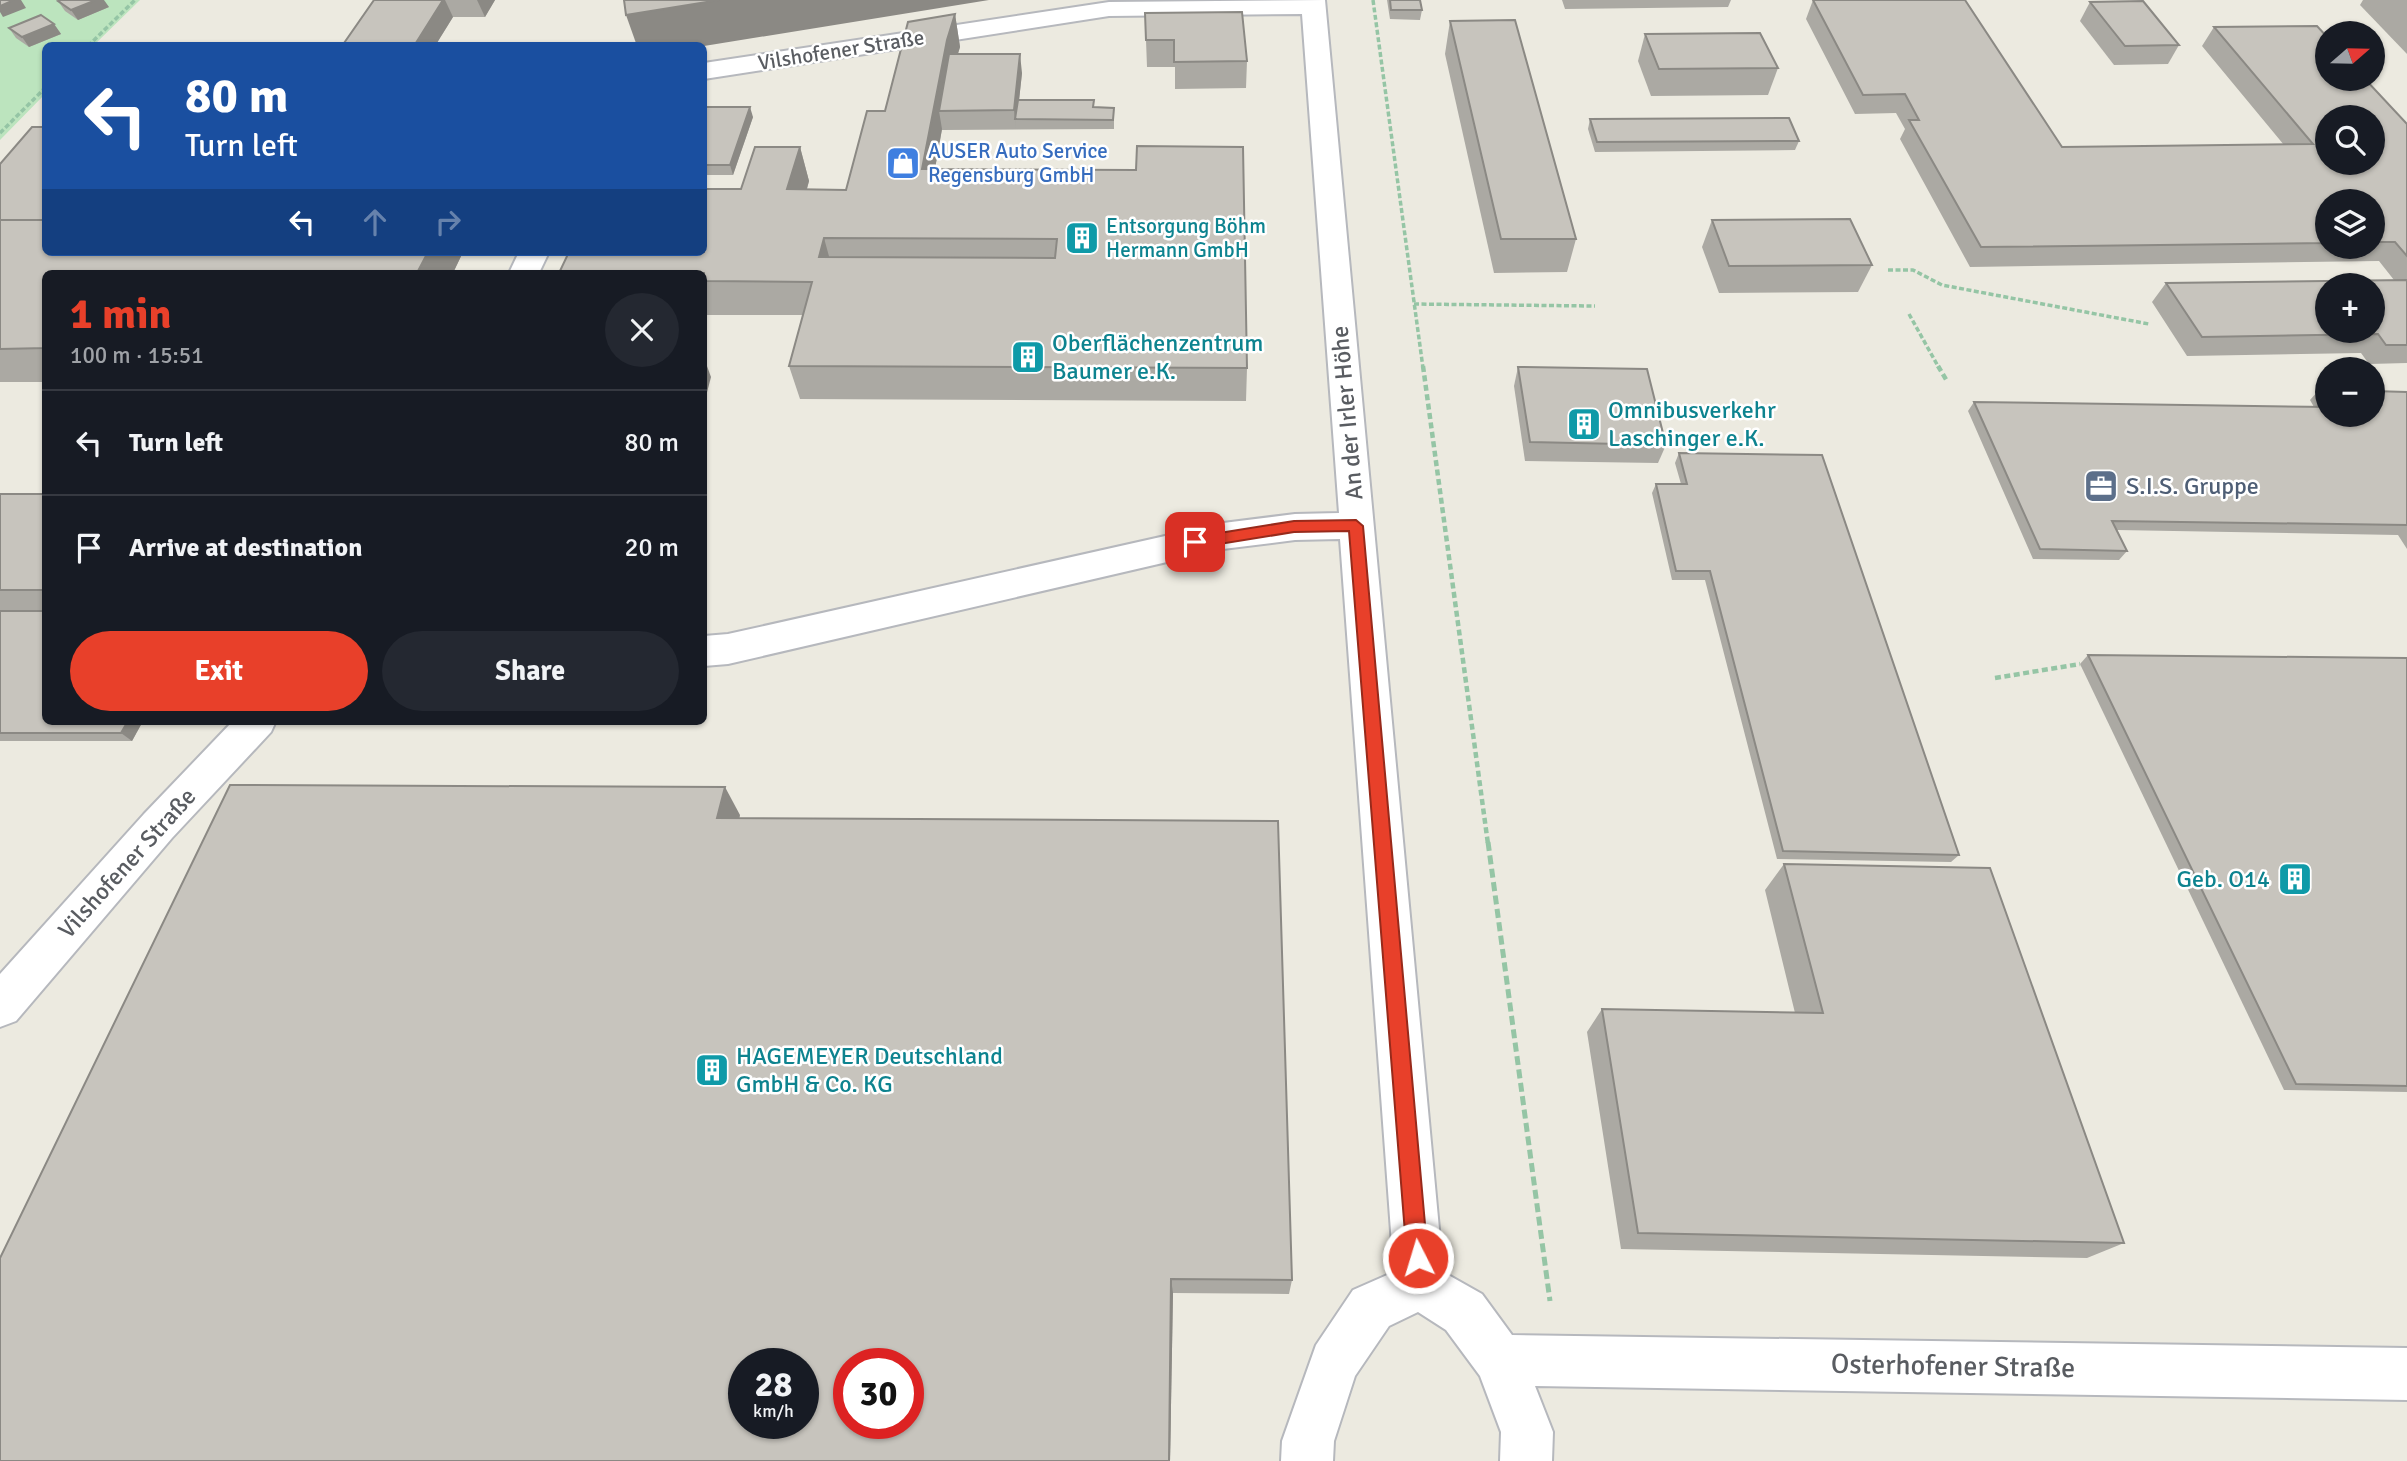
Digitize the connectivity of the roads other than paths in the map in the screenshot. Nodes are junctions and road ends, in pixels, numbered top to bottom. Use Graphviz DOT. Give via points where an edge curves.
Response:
graph roads {
  1 [pos="1313,4"];
  2 [pos="707,71"];
  3 [pos="1356,526"];
  4 [pos="707,651"];
  5 [pos="253,725"];
  6 [pos="0,1006"];
  7 [pos="1420,1286"];
  8 [pos="1500,1360"];
  9 [pos="2407,1374"];
  10 [pos="1307,1461"];
  11 [pos="1526,1461"];
  1 -- 2 [label="street, Vilshofener Straße" via="1109,9"];
  1 -- 3 [label="street, An der Irler Höhe"];
  3 -- 4 [label="street" via="1294,527 1223,536"];
  3 -- 7 [label="street, An der Irler Höhe"];
  5 -- 6 [label="street, Vilshofener Straße" via="158,825"];
  7 -- 8 [label="street" via="1464,1312"];
  7 -- 10 [label="street" via="1371,1308 1334,1363 1308,1441"];
  8 -- 9 [label="street, Osterhofener Straße"];
  8 -- 11 [label="street" via="1527,1432"];
}
